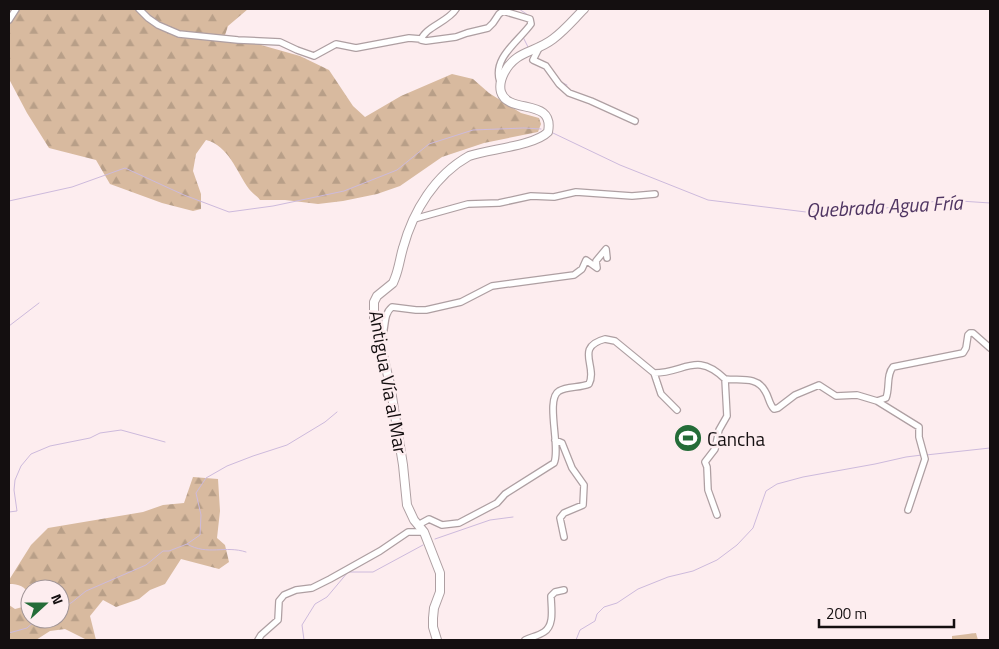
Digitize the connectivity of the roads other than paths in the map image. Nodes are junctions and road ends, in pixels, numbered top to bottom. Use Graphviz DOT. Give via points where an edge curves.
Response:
graph roads {
  1 [pos="16,9"];
  2 [pos="139,9"];
  3 [pos="456,9"];
  4 [pos="584,9"];
  5 [pos="9,20"];
  6 [pos="420,39"];
  7 [pos="540,46"];
  8 [pos="500,82"];
  9 [pos="635,121"];
  10 [pos="655,194"];
  11 [pos="414,219"];
  12 [pos="607,258"];
  13 [pos="379,342"];
  14 [pos="990,348"];
  15 [pos="654,373"];
  16 [pos="725,379"];
  17 [pos="877,401"];
  18 [pos="677,410"];
  19 [pos="555,440"];
  20 [pos="908,510"];
  21 [pos="717,515"];
  22 [pos="418,525"];
  23 [pos="424,532"];
  24 [pos="564,537"];
  25 [pos="564,590"];
  26 [pos="258,640"];
  27 [pos="438,640"];
  28 [pos="525,640"];
  1 -- 5 [label="street"];
  2 -- 6 [label="street" via="158,25 179,34 280,42 314,56 336,44 356,48 409,38"];
  3 -- 6 [label="street"];
  4 -- 7 [label="main road" via="553,39"];
  6 -- 8 [label="street" via="456,37 483,29 491,26 503,11 529,17 531,24 500,61"];
  7 -- 8 [label="main road" via="513,60"];
  7 -- 9 [label="street" via="533,60 546,66 570,94"];
  8 -- 11 [label="main road, Antigua Vía al Mar" via="501,93 508,100 535,108 545,115 548,132 532,140 478,153 461,161 428,192"];
  10 -- 11 [label="street" via="632,196 576,192 554,197 532,196 498,203 468,204"];
  11 -- 13 [label="main road, Antigua Vía al Mar" via="393,283 374,302"];
  12 -- 13 [label="street" via="606,249 596,261 597,268 586,260 574,276 492,286 461,302 426,310 392,307 387,311 384,335"];
  13 -- 22 [label="main road, Antigua Vía al Mar" via="390,384 407,505"];
  14 -- 17 [label="street" via="970,333 963,353 893,367 888,394"];
  15 -- 16 [label="street" via="702,365"];
  15 -- 18 [label="street" via="661,394"];
  15 -- 19 [label="street" via="612,340 594,344 588,354 592,374 589,384 559,390 555,396"];
  16 -- 17 [label="street" via="754,380 764,389 774,409 819,385 836,396 857,395"];
  16 -- 21 [label="street" via="727,416 719,430 715,449 705,462 708,490"];
  17 -- 20 [label="street" via="919,426 925,459"];
  19 -- 22 [label="street" via="554,463 496,503 451,525 430,519"];
  19 -- 24 [label="street" via="562,443 572,468 584,485 583,505 560,518"];
  22 -- 23 [label="main road, Antigua Vía al Mar"];
  23 -- 26 [label="street" via="408,532 324,582 284,595 279,602 276,623"];
  23 -- 27 [label="main road, Antigua Vía al Mar" via="440,578 433,618"];
  25 -- 28 [label="street" via="551,596 550,626"];
}
